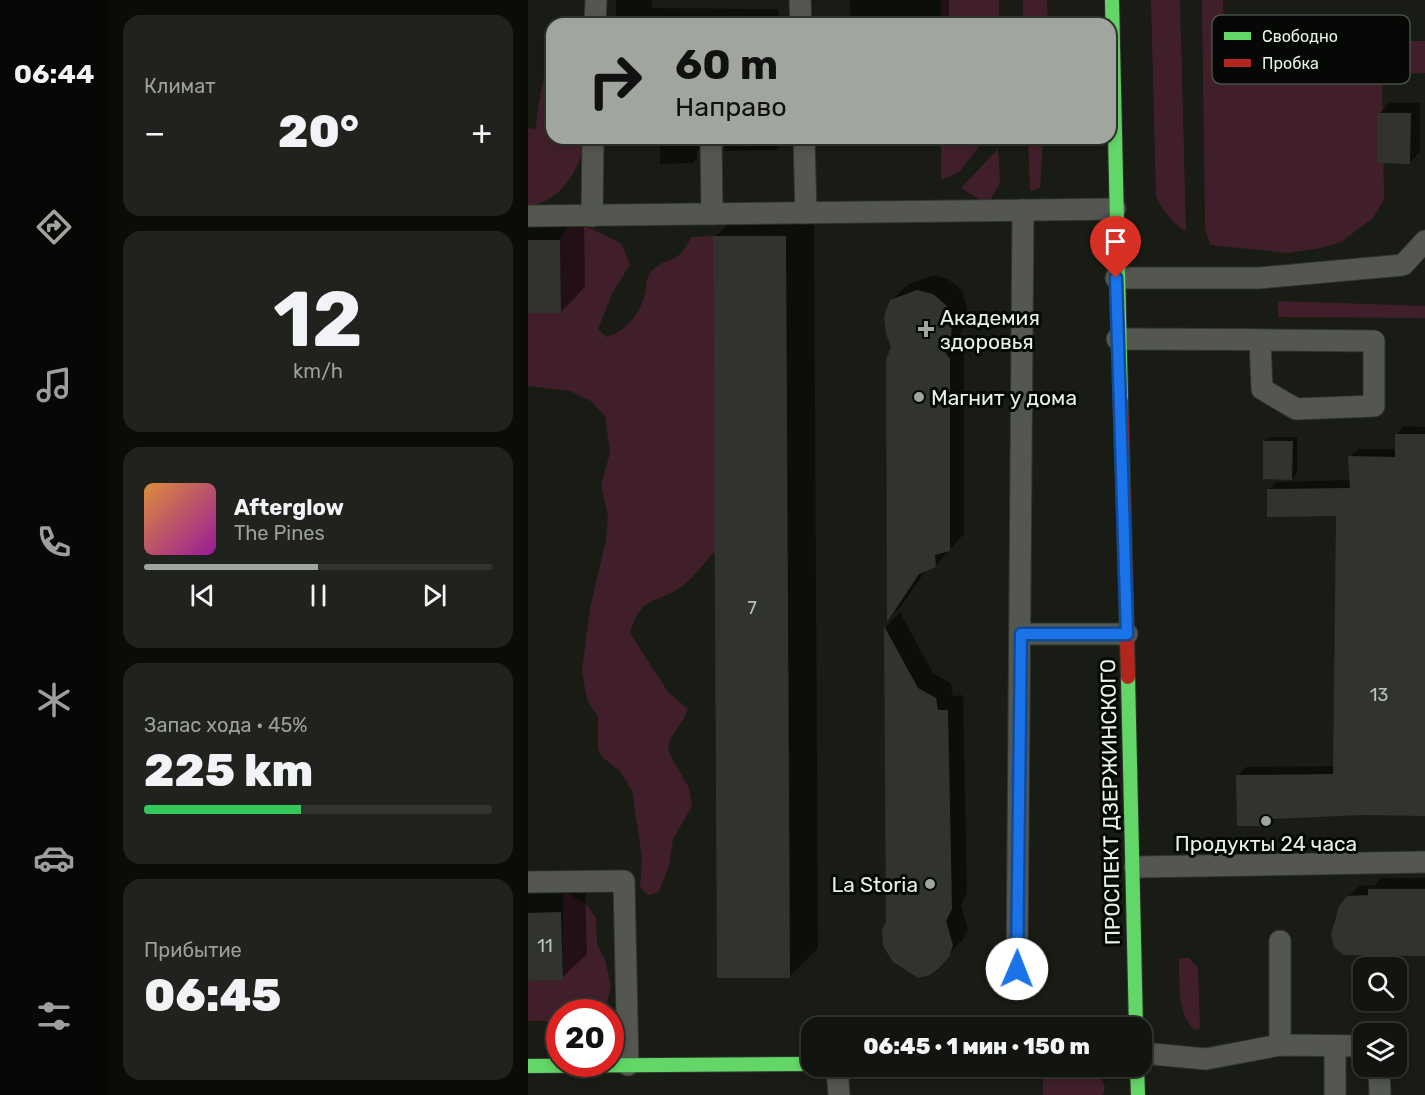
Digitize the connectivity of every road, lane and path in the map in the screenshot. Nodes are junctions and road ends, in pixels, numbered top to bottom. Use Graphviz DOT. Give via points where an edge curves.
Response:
graph roads {
  1 [pos="596,0"];
  2 [pos="800,0"];
  3 [pos="1112,0"];
  4 [pos="595,18"];
  5 [pos="801,18"];
  6 [pos="1112,18"];
  7 [pos="593,144"];
  8 [pos="711,144"];
  9 [pos="804,144"];
  10 [pos="1114,144"];
  11 [pos="1115,209"];
  12 [pos="1023,210"];
  13 [pos="806,213"];
  14 [pos="712,214"];
  15 [pos="528,216"];
  16 [pos="592,216"];
  17 [pos="1425,241"];
  18 [pos="1116,278"];
  19 [pos="1117,339"];
  20 [pos="1260,340"];
  21 [pos="1021,634"];
  22 [pos="1127,634"];
  23 [pos="1425,862"];
  24 [pos="1135,867"];
  25 [pos="528,882"];
  26 [pos="1280,941"];
  27 [pos="1017,969"];
  28 [pos="1136,1017"];
  29 [pos="1280,1046"];
  30 [pos="1335,1046"];
  31 [pos="1353,1046"];
  32 [pos="1152,1054"];
  33 [pos="801,1064"];
  34 [pos="628,1065"];
  35 [pos="528,1066"];
  36 [pos="838,1077"];
  37 [pos="1137,1077"];
  38 [pos="1379,1077"];
  39 [pos="839,1095"];
  40 [pos="1138,1095"];
  41 [pos="1335,1095"];
  42 [pos="1380,1095"];
  1 -- 4 [label="lane"];
  2 -- 5 [label="lane"];
  3 -- 6 [label="main road, ПРОСПЕКТ ДЗЕРЖИНСКОГО"];
  7 -- 16 [label="lane"];
  8 -- 14 [label="lane"];
  9 -- 13 [label="lane"];
  10 -- 11 [label="main road, ПРОСПЕКТ ДЗЕРЖИНСКОГО"];
  11 -- 12 [label="lane"];
  11 -- 18 [label="main road, ПРОСПЕКТ ДЗЕРЖИНСКОГО"];
  12 -- 13 [label="lane"];
  12 -- 21 [label="lane"];
  13 -- 14 [label="lane"];
  14 -- 16 [label="lane"];
  15 -- 16 [label="lane"];
  17 -- 18 [label="lane" via="1403,265 1259,278"];
  18 -- 19 [label="main road, ПРОСПЕКТ ДЗЕРЖИНСКОГО"];
  19 -- 20 [label="lane"];
  19 -- 22 [label="main road, ПРОСПЕКТ ДЗЕРЖИНСКОГО"];
  20 -- 20 [label="lane" via="1374,341 1374,406 1296,410 1262,389"];
  21 -- 22 [label="lane"];
  21 -- 27 [label="lane"];
  22 -- 24 [label="main road, ПРОСПЕКТ ДЗЕРЖИНСКОГО"];
  23 -- 24 [label="lane"];
  24 -- 28 [label="main road, ПРОСПЕКТ ДЗЕРЖИНСКОГО"];
  25 -- 34 [label="lane" via="624,881"];
  26 -- 29 [label="lane"];
  29 -- 30 [label="lane"];
  29 -- 32 [label="lane" via="1206,1059"];
  30 -- 31 [label="lane"];
  30 -- 41 [label="lane"];
  33 -- 34 [label="main road"];
  34 -- 35 [label="main road"];
  36 -- 39 [label="lane"];
  37 -- 40 [label="main road"];
  38 -- 42 [label="lane"];
}
